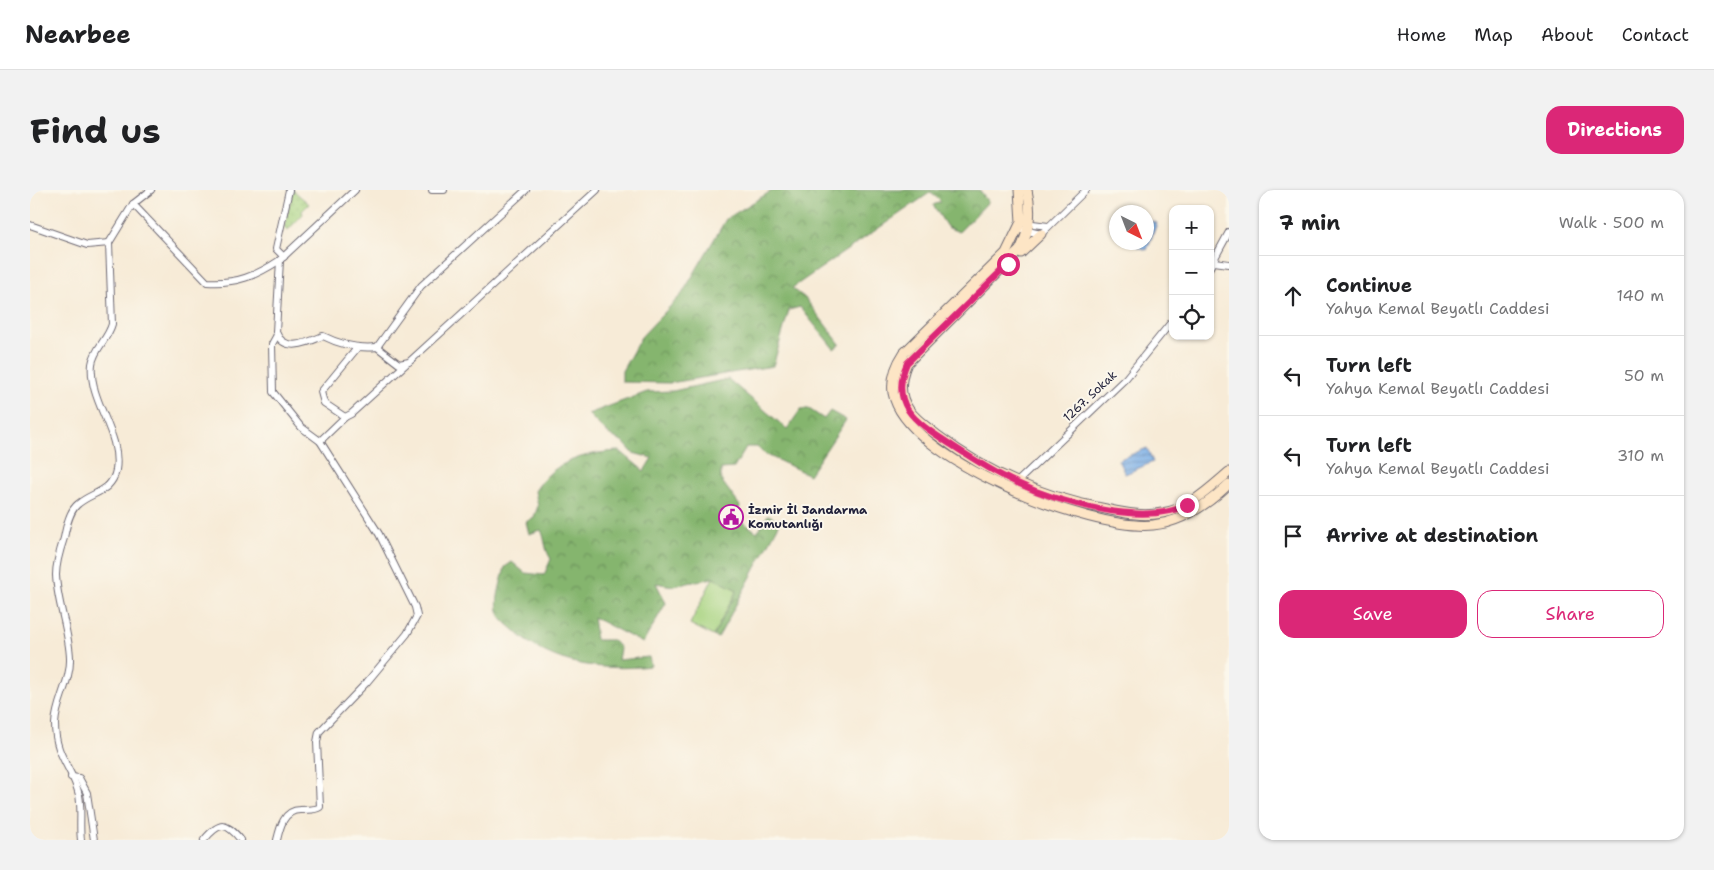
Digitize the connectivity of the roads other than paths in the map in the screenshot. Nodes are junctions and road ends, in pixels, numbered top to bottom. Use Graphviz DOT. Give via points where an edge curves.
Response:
graph roads {
  1 [pos="151,190"];
  2 [pos="289,190"];
  3 [pos="355,190"];
  4 [pos="432,190"];
  5 [pos="444,190"];
  6 [pos="526,190"];
  7 [pos="597,190"];
  8 [pos="1019,190"];
  9 [pos="1027,190"];
  10 [pos="1086,190"];
  11 [pos="133,204"];
  12 [pos="30,225"];
  13 [pos="1048,226"];
  14 [pos="1024,227"];
  15 [pos="1229,232"];
  16 [pos="1041,234"];
  17 [pos="109,243"];
  18 [pos="282,258"];
  19 [pos="1214,260"];
  20 [pos="1008,264"];
  21 [pos="1214,264"];
  22 [pos="1229,264"];
  23 [pos="1169,325"];
  24 [pos="277,335"];
  25 [pos="358,347"];
  26 [pos="377,347"];
  27 [pos="409,362"];
  28 [pos="345,417"];
  29 [pos="320,441"];
  30 [pos="1229,472"];
  31 [pos="1016,483"];
  32 [pos="1229,484"];
  33 [pos="71,776"];
  34 [pos="81,840"];
  35 [pos="94,840"];
  36 [pos="204,840"];
  37 [pos="241,840"];
  38 [pos="277,840"];
  1 -- 11 [label="street"];
  2 -- 18 [label="street" via="276,249"];
  3 -- 18 [label="street"];
  4 -- 5 [label="street"];
  6 -- 26 [label="street" via="421,286"];
  7 -- 27 [label="street"];
  8 -- 14 [label="main road"];
  9 -- 14 [label="main road"];
  10 -- 13 [label="street"];
  11 -- 17 [label="street"];
  11 -- 18 [label="street" via="207,282 220,283 257,276"];
  12 -- 17 [label="street" via="87,245"];
  13 -- 14 [label="street"];
  13 -- 16 [label="street"];
  14 -- 16 [label="street"];
  14 -- 20 [label="main road" via="1020,250"];
  14 -- 32 [label="main road" via="1006,253 900,359 892,386 905,419 936,446 1001,485 1040,503 1098,519 1134,526 1173,521 1208,502"];
  15 -- 19 [label="street"];
  16 -- 20 [label="main road"];
  17 -- 33 [label="street" via="112,324 109,336 94,355 92,373 114,444 116,469 110,484 78,504 72,512 56,567 70,659 68,680 57,708 56,737 61,757"];
  18 -- 24 [label="street"];
  20 -- 31 [label="main road" via="914,356 904,371 901,386 908,410 921,422 967,455"];
  21 -- 22 [label="street"];
  23 -- 31 [label="street, 1267. Sokak" via="1126,378"];
  24 -- 25 [label="street" via="289,344 302,345 324,336"];
  24 -- 29 [label="street" via="272,344 273,392 301,428"];
  25 -- 26 [label="street"];
  25 -- 28 [label="street" via="321,392 324,403"];
  26 -- 27 [label="street" via="399,364"];
  27 -- 28 [label="street"];
  28 -- 29 [label="street"];
  29 -- 38 [label="street" via="379,534 417,616 407,634 367,682 324,724 317,742 320,807 297,810 286,816"];
  30 -- 31 [label="main road" via="1187,505 1148,515 1091,507"];
  33 -- 34 [label="street" via="78,794"];
  33 -- 35 [label="street" via="79,778 86,793"];
  36 -- 37 [label="street" via="214,828 222,826 230,827"];
}
